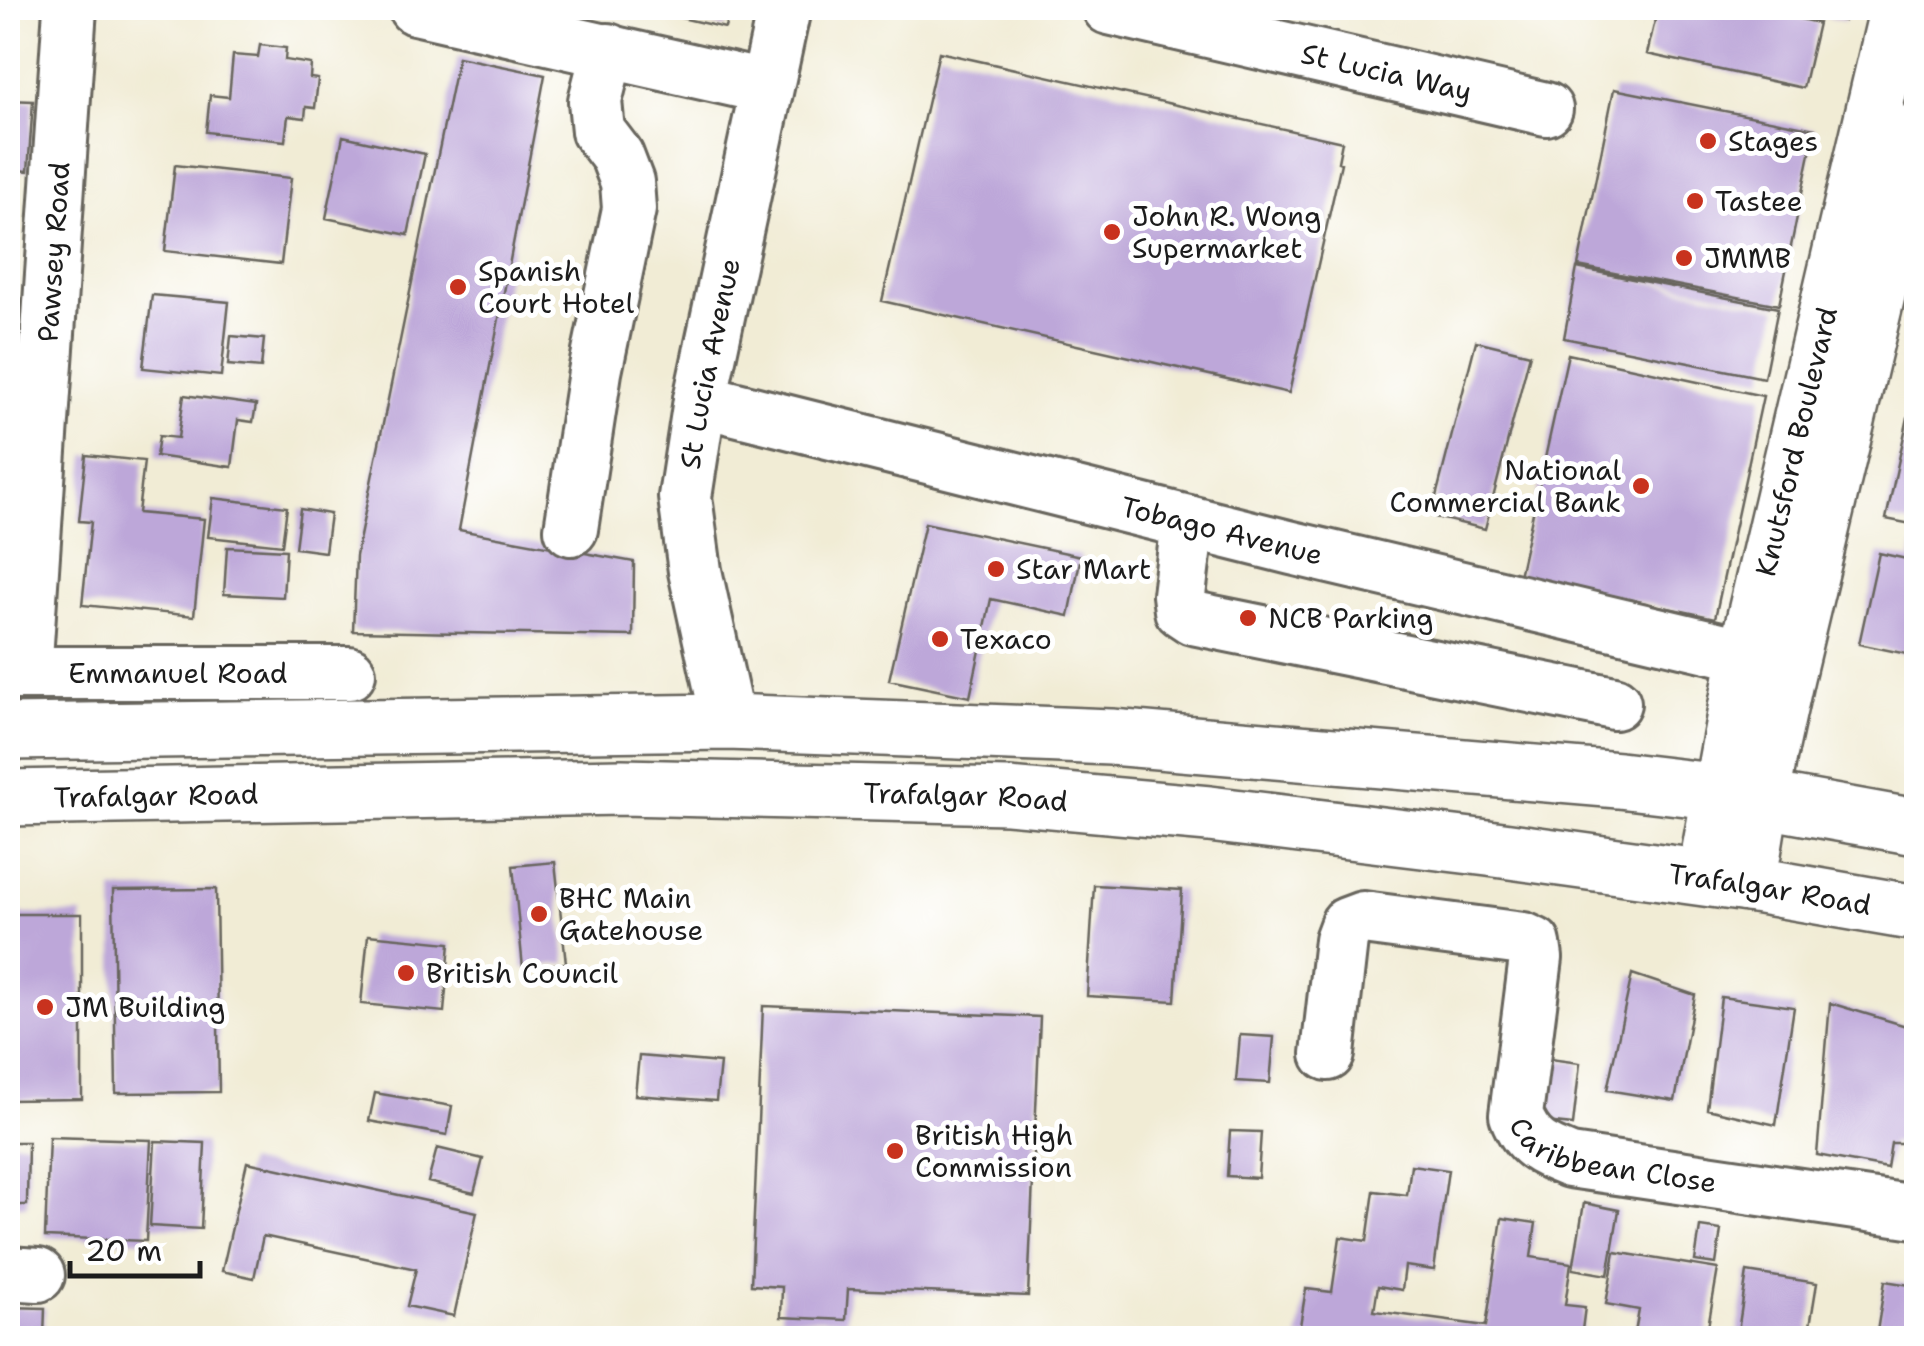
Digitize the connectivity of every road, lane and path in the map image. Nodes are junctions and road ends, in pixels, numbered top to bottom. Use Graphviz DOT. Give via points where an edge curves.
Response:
graph roads {
  1 [pos="70,8"];
  2 [pos="415,8"];
  3 [pos="784,8"];
  4 [pos="1109,8"];
  5 [pos="1898,8"];
  6 [pos="608,50"];
  7 [pos="765,87"];
  8 [pos="1546,109"];
  9 [pos="1916,131"];
  10 [pos="700,400"];
  11 [pos="1188,522"];
  12 [pos="571,529"];
  13 [pos="16,673"];
  14 [pos="350,673"];
  15 [pos="1755,686"];
  16 [pos="1614,702"];
  17 [pos="728,722"];
  18 [pos="8,732"];
  19 [pos="1619,780"];
  20 [pos="1741,796"];
  21 [pos="8,798"];
  22 [pos="1916,827"];
  23 [pos="1726,881"];
  24 [pos="1916,913"];
  25 [pos="1328,1054"];
  26 [pos="1916,1212"];
  1 -- 13 [label="street, Pawsey Road"];
  2 -- 6 [label="street"];
  3 -- 7 [label="street, St Lucia Avenue"];
  4 -- 8 [label="street, St Lucia Way"];
  5 -- 15 [label="main road, Knutsford Boulevard"];
  6 -- 7 [label="street"];
  6 -- 12 [label="street" via="595,102 598,131 618,156 629,209"];
  7 -- 10 [label="street, St Lucia Avenue"];
  9 -- 15 [label="main road, Knutsford Boulevard"];
  10 -- 11 [label="street, Tobago Avenue"];
  10 -- 17 [label="street, St Lucia Avenue" via="685,497"];
  11 -- 15 [label="street, Tobago Avenue"];
  11 -- 16 [label="street" via="1179,596 1181,610 1193,618"];
  13 -- 14 [label="street, Emmanuel Road"];
  15 -- 19 [label="main road" via="1712,749 1664,776"];
  15 -- 20 [label="main road, Knutsford Boulevard"];
  15 -- 22 [label="main road" via="1816,782"];
  17 -- 18 [label="main road"];
  17 -- 19 [label="main road" via="1111,737"];
  19 -- 20 [label="main road"];
  20 -- 22 [label="main road"];
  20 -- 23 [label="main road, Knutsford Boulevard"];
  21 -- 23 [label="main road, Trafalgar Road" via="622,788 1008,796 1209,814"];
  23 -- 24 [label="main road, Trafalgar Road"];
  25 -- 26 [label="street, Caribbean Close" via="1347,924 1363,918 1523,939 1534,944 1536,958 1516,1115 1535,1147 1570,1161"];
}
